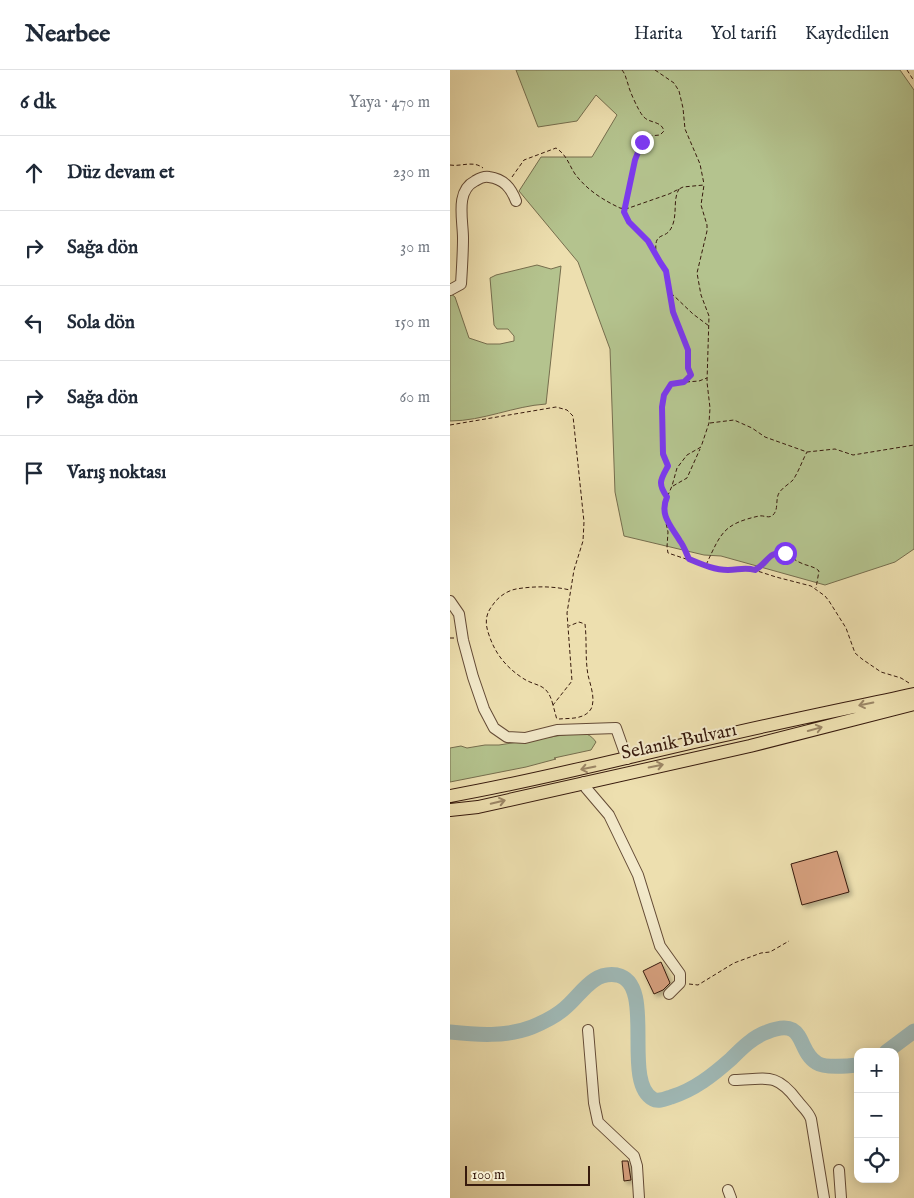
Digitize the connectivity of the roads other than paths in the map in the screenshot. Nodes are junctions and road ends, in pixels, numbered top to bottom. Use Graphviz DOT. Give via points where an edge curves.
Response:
graph roads {
  1 [pos="516,201"];
  2 [pos="450,290"];
  3 [pos="450,601"];
  4 [pos="914,694"];
  5 [pos="914,704"];
  6 [pos="627,759"];
  7 [pos="584,782"];
  8 [pos="450,796"];
  9 [pos="450,810"];
  10 [pos="669,994"];
  11 [pos="588,1030"];
  12 [pos="734,1080"];
  13 [pos="840,1170"];
  14 [pos="639,1198"];
  15 [pos="824,1198"];
  16 [pos="841,1198"];
  1 -- 2 [label="street" via="507,184 490,177 470,183 461,211 461,284"];
  3 -- 6 [label="street" via="459,614 473,677 494,728 507,737 525,738 557,730 616,728"];
  4 -- 6 [label="main road, Selanik Bulvarı, one-way"];
  7 -- 5 [label="main road, Selanik Bulvarı, one-way" via="750,746"];
  6 -- 8 [label="main road, Selanik Bulvarı, one-way"];
  9 -- 7 [label="main road, Selanik Bulvarı, one-way"];
  7 -- 10 [label="street" via="609,815 638,875 660,946 680,974 680,983"];
  11 -- 14 [label="street" via="598,1122 634,1156"];
  12 -- 15 [label="street" via="780,1081 808,1112"];
  13 -- 16 [label="street"];
}
